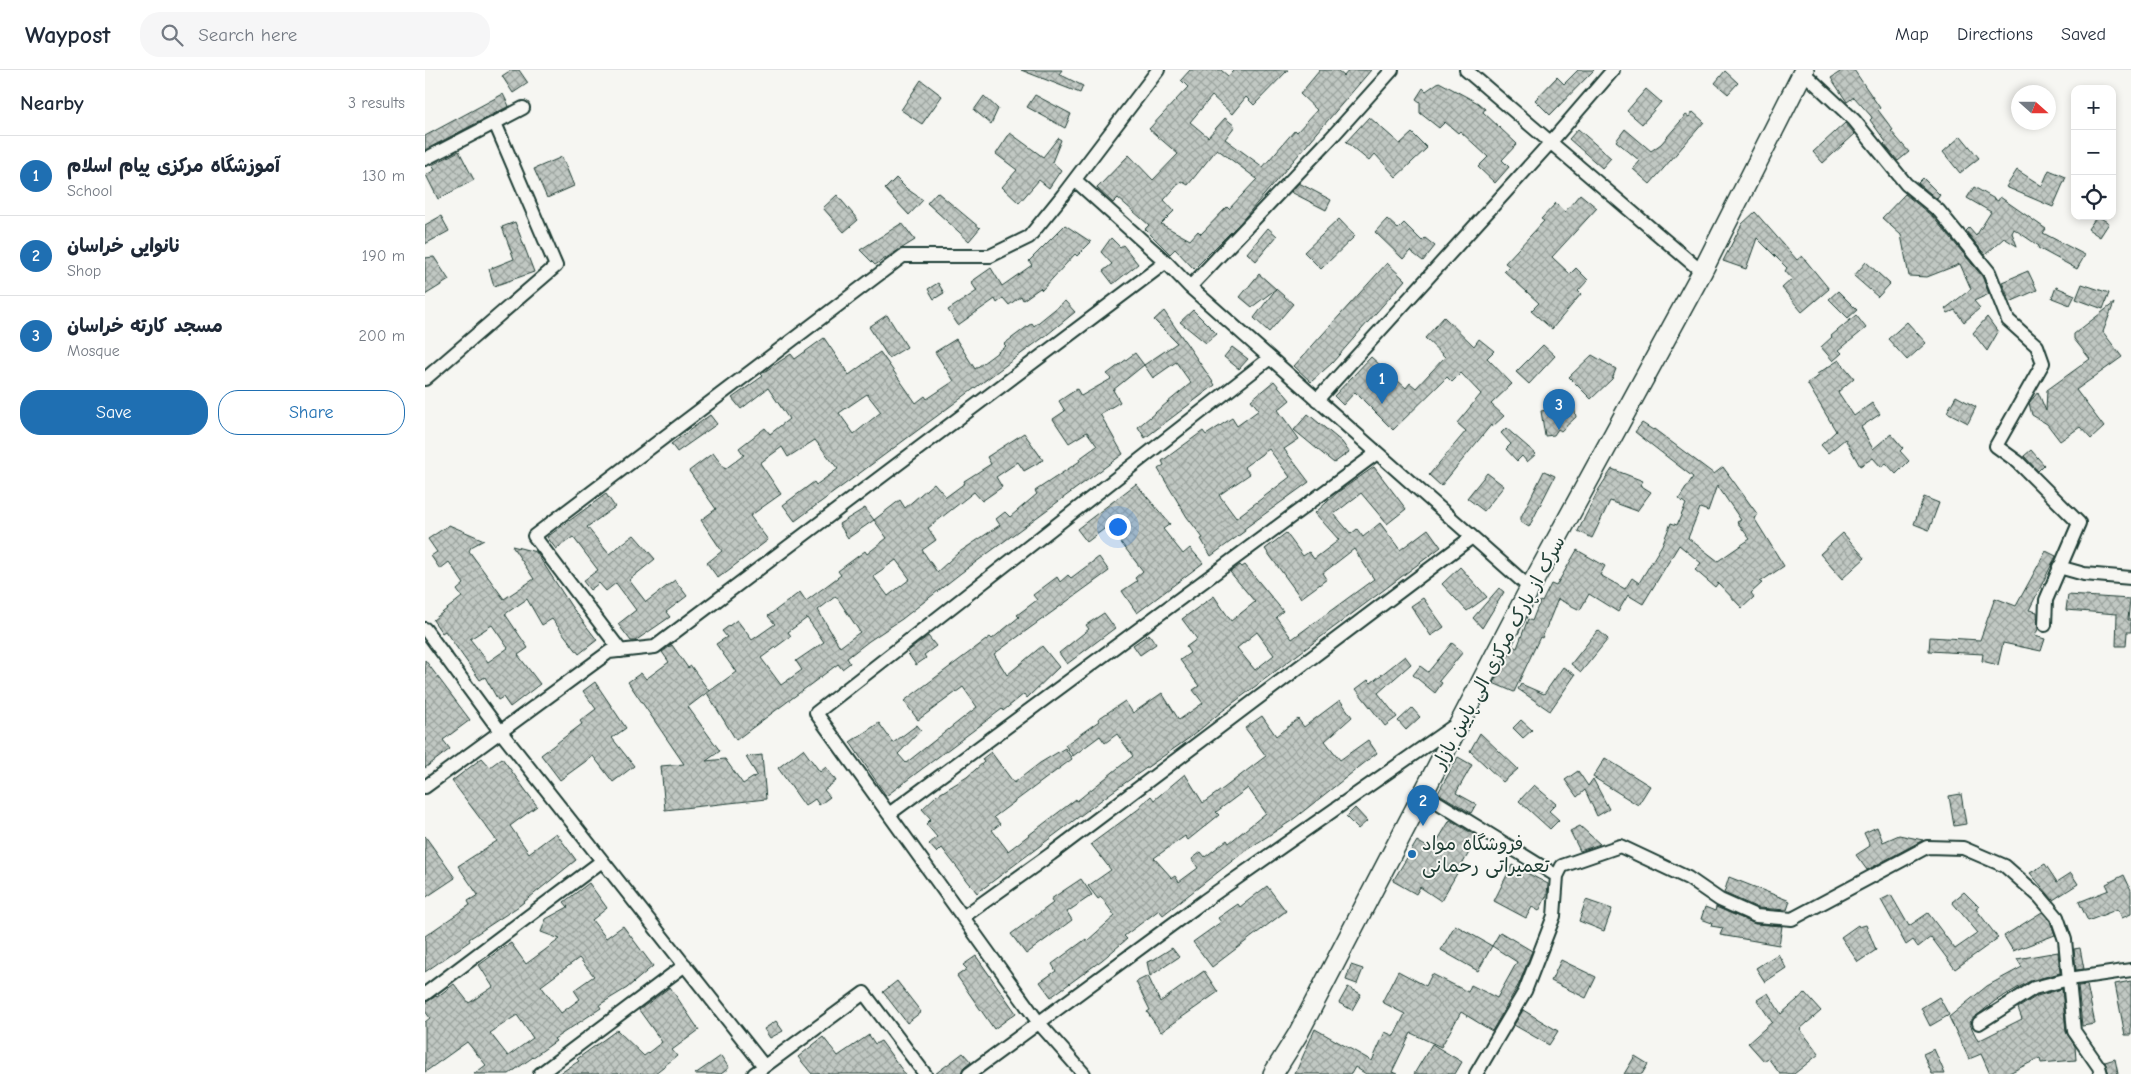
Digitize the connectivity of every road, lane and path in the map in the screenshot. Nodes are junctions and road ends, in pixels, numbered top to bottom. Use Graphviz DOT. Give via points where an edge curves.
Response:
graph roads {
  1 [pos="1158,70"];
  2 [pos="1392,70"];
  3 [pos="1466,70"];
  4 [pos="1613,70"];
  5 [pos="1803,71"];
  6 [pos="523,108"];
  7 [pos="495,123"];
  8 [pos="1550,142"];
  9 [pos="425,159"];
  10 [pos="1075,180"];
  11 [pos="1166,262"];
  12 [pos="1702,272"];
  13 [pos="1190,288"];
  14 [pos="1270,358"];
  15 [pos="425,379"];
  16 [pos="1317,400"];
  17 [pos="1377,453"];
  18 [pos="1472,537"];
  19 [pos="2059,567"];
  20 [pos="2131,578"];
  21 [pos="1530,588"];
  22 [pos="2045,626"];
  23 [pos="425,629"];
  24 [pos="621,651"];
  25 [pos="1462,720"];
  26 [pos="500,731"];
  27 [pos="425,787"];
  28 [pos="1423,794"];
  29 [pos="889,814"];
  30 [pos="602,861"];
  31 [pos="1557,876"];
  32 [pos="963,917"];
  33 [pos="685,966"];
  34 [pos="2131,970"];
  35 [pos="2069,980"];
  36 [pos="425,994"];
  37 [pos="1979,1022"];
  38 [pos="1039,1023"];
  39 [pos="759,1070"];
  40 [pos="540,1074"];
  41 [pos="925,1074"];
  42 [pos="969,1074"];
  43 [pos="1084,1074"];
  44 [pos="1273,1074"];
  45 [pos="1476,1074"];
  46 [pos="2101,1074"];
  1 -- 10 [label="street"];
  2 -- 13 [label="street"];
  3 -- 8 [label="street"];
  4 -- 8 [label="street"];
  5 -- 12 [label="main road, سرک از پارک مرکزی الی پایین بازار"];
  5 -- 19 [label="street" via="1854,120 1906,184 1939,211 1989,272 2008,320 2037,346 2043,363 1996,446 2018,462 2079,523"];
  6 -- 7 [label="street"];
  7 -- 9 [label="street"];
  7 -- 15 [label="street" via="556,266"];
  8 -- 12 [label="street"];
  8 -- 16 [label="street"];
  10 -- 11 [label="street"];
  10 -- 24 [label="street" via="1029,237 990,256 903,256 534,536"];
  11 -- 13 [label="street"];
  11 -- 24 [label="street" via="655,646"];
  12 -- 21 [label="main road, سرک از پارک مرکزی الی پایین بازار"];
  13 -- 14 [label="street"];
  14 -- 16 [label="street"];
  14 -- 29 [label="street" via="816,712"];
  16 -- 17 [label="street"];
  17 -- 18 [label="street"];
  17 -- 29 [label="street"];
  18 -- 21 [label="street"];
  18 -- 32 [label="street"];
  19 -- 20 [label="street" via="2084,574"];
  19 -- 22 [label="street" via="2046,600"];
  21 -- 25 [label="main road, سرک از پارک مرکزی الی پایین بازار"];
  23 -- 26 [label="street"];
  24 -- 26 [label="street" via="609,652"];
  25 -- 28 [label="main road, سرک از پارک مرکزی الی پایین بازار"];
  25 -- 38 [label="street" via="1212,896"];
  26 -- 27 [label="street"];
  26 -- 30 [label="street"];
  28 -- 31 [label="street"];
  28 -- 44 [label="main road, سرک از پارک مرکزی الی پایین بازار" via="1298,1034"];
  29 -- 32 [label="street"];
  30 -- 33 [label="street"];
  30 -- 36 [label="street"];
  31 -- 35 [label="street" via="1562,866 1620,846 1688,878 1720,900 1756,916 1792,919 1927,847 1963,848 2005,866 2057,917 2065,940"];
  31 -- 45 [label="street" via="1554,916 1525,991"];
  32 -- 38 [label="street"];
  33 -- 39 [label="street"];
  33 -- 40 [label="street"];
  34 -- 35 [label="street"];
  35 -- 37 [label="street" via="2034,988"];
  35 -- 46 [label="street" via="2075,1031"];
  38 -- 42 [label="street"];
  38 -- 43 [label="street"];
  39 -- 41 [label="street" via="864,993"];
}
